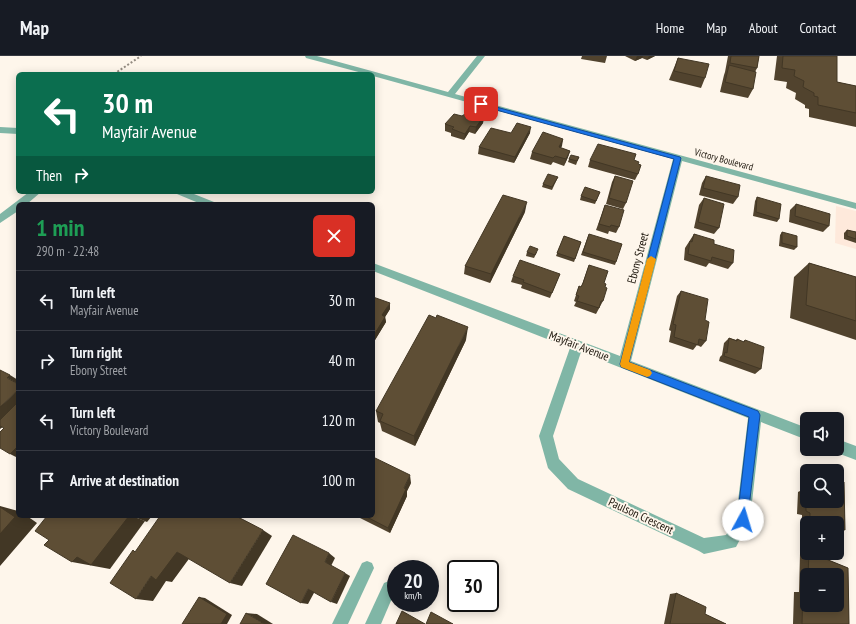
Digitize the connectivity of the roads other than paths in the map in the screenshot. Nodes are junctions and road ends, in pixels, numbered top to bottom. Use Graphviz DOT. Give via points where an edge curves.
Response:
graph roads {
  1 [pos="310,56"];
  2 [pos="481,56"];
  3 [pos="366,72"];
  4 [pos="375,75"];
  5 [pos="450,96"];
  6 [pos="0,130"];
  7 [pos="16,131"];
  8 [pos="678,158"];
  9 [pos="33,194"];
  10 [pos="185,194"];
  11 [pos="23,202"];
  12 [pos="205,202"];
  13 [pos="856,206"];
  14 [pos="16,207"];
  15 [pos="0,219"];
  16 [pos="375,268"];
  17 [pos="577,346"];
  18 [pos="624,364"];
  19 [pos="755,415"];
  20 [pos="800,431"];
  21 [pos="844,449"];
  22 [pos="856,453"];
  23 [pos="367,568"];
  24 [pos="387,592"];
  25 [pos="340,624"];
  26 [pos="373,624"];
  1 -- 3 [label="street, Victory Boulevard"];
  2 -- 5 [label="street"];
  4 -- 5 [label="street, Victory Boulevard"];
  5 -- 8 [label="street, Victory Boulevard"];
  6 -- 7 [label="street"];
  8 -- 13 [label="street, Victory Boulevard"];
  8 -- 18 [label="street, Ebony Street"];
  9 -- 11 [label="street"];
  10 -- 12 [label="street"];
  14 -- 15 [label="street"];
  16 -- 17 [label="street, Mayfair Avenue"];
  17 -- 18 [label="street, Mayfair Avenue"];
  17 -- 19 [label="street, Paulson Crescent" via="546,436 553,462 573,484 704,546 731,542 743,520"];
  18 -- 19 [label="street, Mayfair Avenue"];
  19 -- 20 [label="street, Mayfair Avenue"];
  21 -- 22 [label="street"];
  23 -- 25 [label="lane"];
  24 -- 26 [label="lane"];
}
